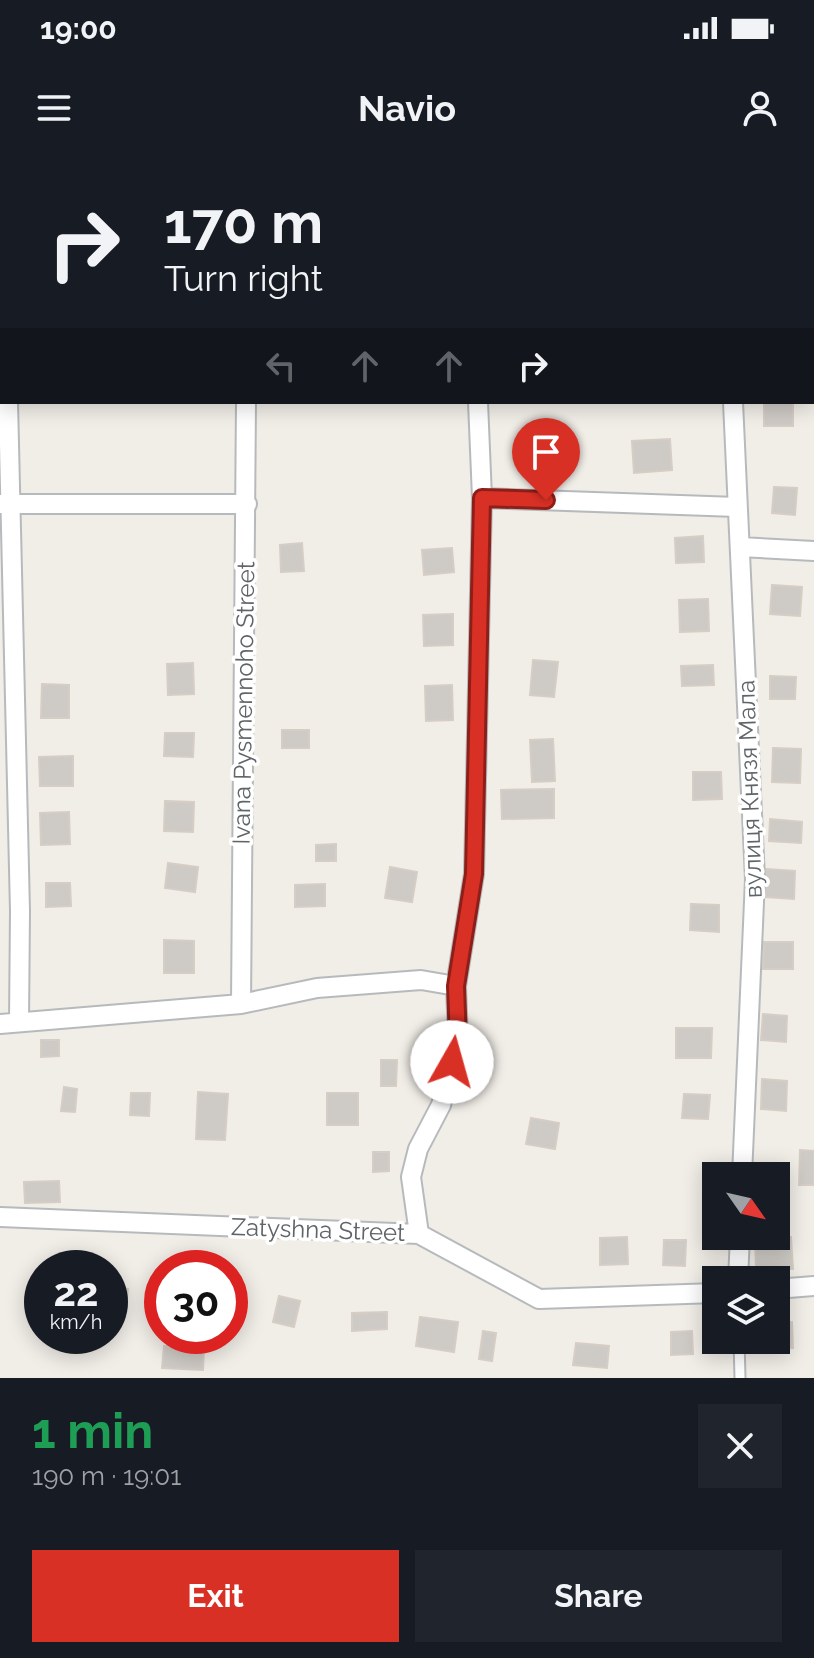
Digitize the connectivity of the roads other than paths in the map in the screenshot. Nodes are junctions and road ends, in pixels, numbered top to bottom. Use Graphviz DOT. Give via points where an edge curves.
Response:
graph roads {
  1 [pos="8,404"];
  2 [pos="246,404"];
  3 [pos="478,404"];
  4 [pos="733,404"];
  5 [pos="482,498"];
  6 [pos="5,504"];
  7 [pos="247,504"];
  8 [pos="737,507"];
  9 [pos="740,547"];
  10 [pos="814,551"];
  11 [pos="456,986"];
  12 [pos="241,1004"];
  13 [pos="9,1023"];
  14 [pos="743,1162"];
  15 [pos="0,1217"];
  16 [pos="419,1234"];
  17 [pos="814,1286"];
  18 [pos="790,1288"];
  19 [pos="702,1293"];
  20 [pos="739,1354"];
  21 [pos="740,1378"];
  1 -- 6 [label="street"];
  2 -- 7 [label="street, Ivana Pysmennoho Street"];
  3 -- 5 [label="street"];
  4 -- 8 [label="street, вулиця Князя Мала"];
  5 -- 8 [label="street"];
  5 -- 11 [label="street" via="474,874"];
  6 -- 7 [label="street"];
  6 -- 13 [label="street" via="20,911"];
  7 -- 12 [label="street, Ivana Pysmennoho Street"];
  8 -- 9 [label="street, вулиця Князя Мала"];
  9 -- 10 [label="street"];
  9 -- 14 [label="street, вулиця Князя Мала" via="755,879"];
  11 -- 12 [label="street" via="421,980 317,988"];
  11 -- 16 [label="street" via="458,1040 441,1105 418,1149 411,1177"];
  12 -- 13 [label="street"];
  15 -- 16 [label="street, Zatyshna Street"];
  16 -- 19 [label="street, Zatyshna Street" via="539,1299"];
  17 -- 18 [label="street"];
  20 -- 21 [label="lane"];
}
